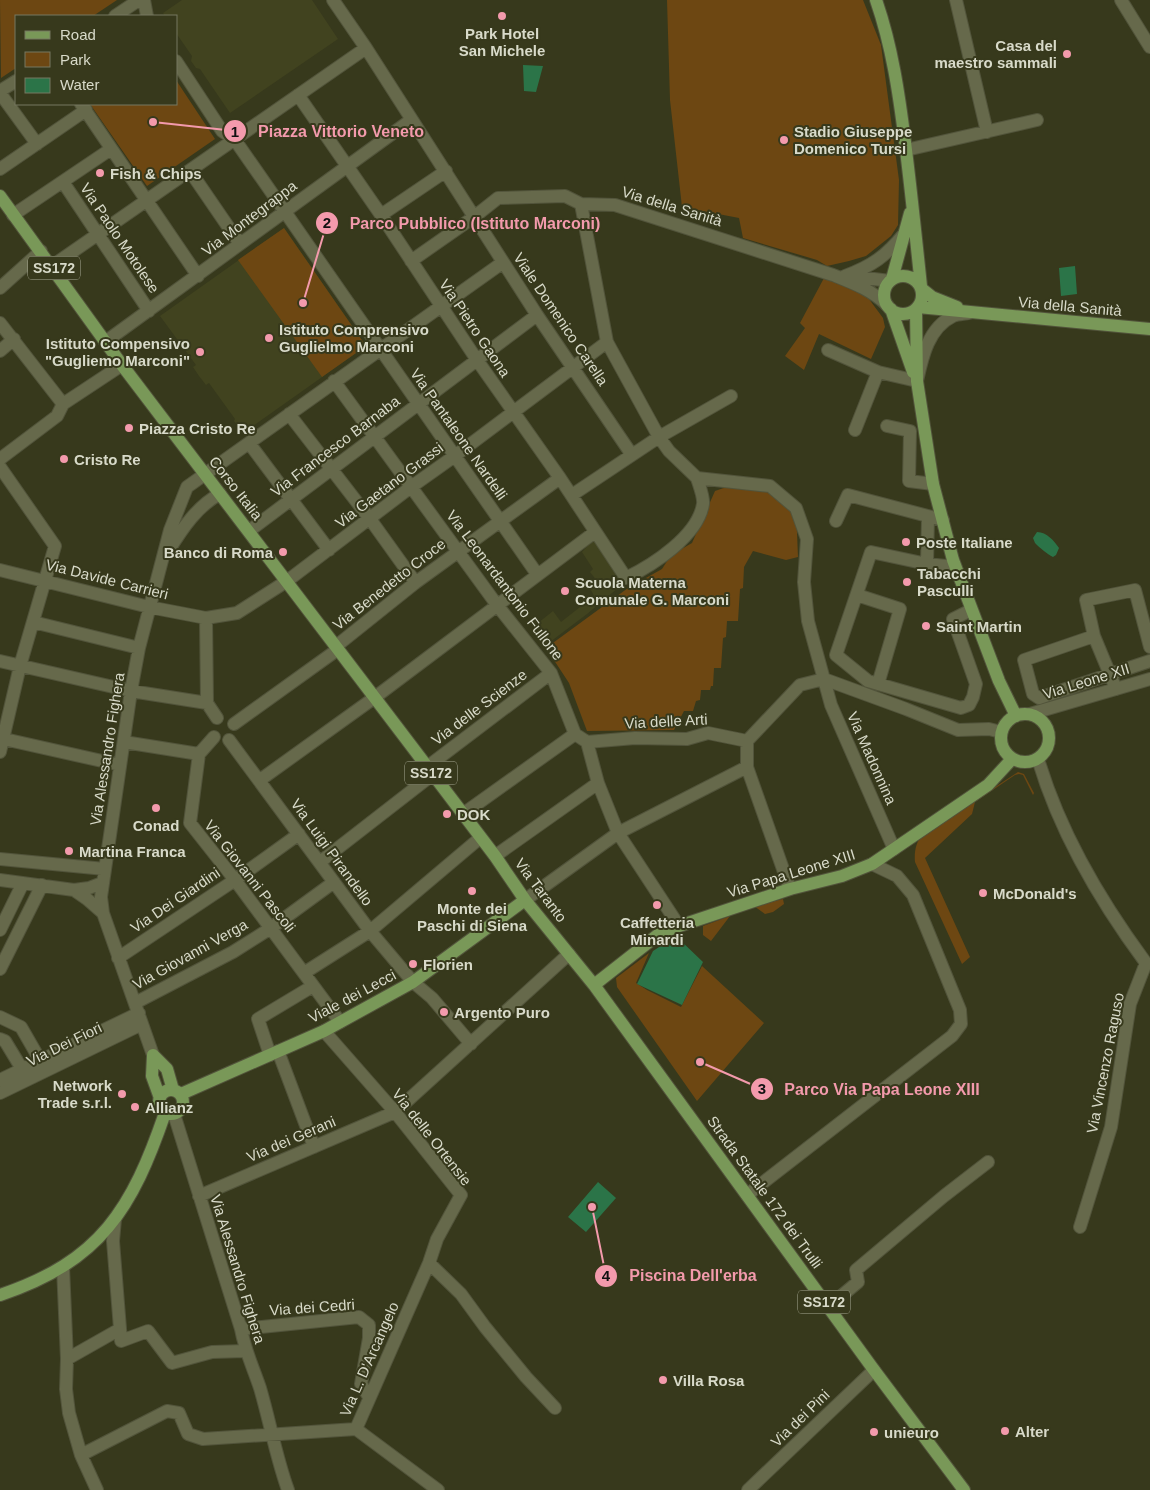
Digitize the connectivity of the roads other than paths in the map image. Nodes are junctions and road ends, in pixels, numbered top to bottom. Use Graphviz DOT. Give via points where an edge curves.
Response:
graph roads {
  1 [pos="139,0"];
  2 [pos="144,0"];
  3 [pos="876,0"];
  4 [pos="956,0"];
  5 [pos="1121,0"];
  6 [pos="338,2"];
  7 [pos="116,15"];
  8 [pos="147,15"];
  9 [pos="1150,47"];
  10 [pos="366,48"];
  11 [pos="178,64"];
  12 [pos="15,82"];
  13 [pos="0,92"];
  14 [pos="298,94"];
  15 [pos="83,107"];
  16 [pos="412,120"];
  17 [pos="1037,120"];
  18 [pos="987,132"];
  19 [pos="234,140"];
  20 [pos="37,144"];
  21 [pos="111,149"];
  22 [pos="906,150"];
  23 [pos="346,166"];
  24 [pos="0,169"];
  25 [pos="190,171"];
  26 [pos="446,171"];
  27 [pos="63,182"];
  28 [pos="0,196"];
  29 [pos="146,200"];
  30 [pos="581,204"];
  31 [pos="912,206"];
  32 [pos="284,212"];
  33 [pos="13,215"];
  34 [pos="381,215"];
  35 [pos="474,217"];
  36 [pos="98,234"];
  37 [pos="904,234"];
  38 [pos="240,244"];
  39 [pos="41,251"];
  40 [pos="411,261"];
  41 [pos="502,262"];
  42 [pos="52,266"];
  43 [pos="839,275"];
  44 [pos="198,276"];
  45 [pos="891,280"];
  46 [pos="921,287"];
  47 [pos="0,288"];
  48 [pos="441,306"];
  49 [pos="889,308"];
  50 [pos="917,308"];
  51 [pos="149,311"];
  52 [pos="969,313"];
  53 [pos="537,315"];
  54 [pos="986,315"];
  55 [pos="0,323"];
  56 [pos="1150,329"];
  57 [pos="14,340"];
  58 [pos="105,342"];
  59 [pos="607,342"];
  60 [pos="380,350"];
  61 [pos="828,350"];
  62 [pos="0,351"];
  63 [pos="476,360"];
  64 [pos="122,364"];
  65 [pos="574,368"];
  66 [pos="878,372"];
  67 [pos="334,381"];
  68 [pos="917,382"];
  69 [pos="731,396"];
  70 [pos="63,404"];
  71 [pos="418,404"];
  72 [pos="514,412"];
  73 [pos="289,414"];
  74 [pos="887,426"];
  75 [pos="856,430"];
  76 [pos="375,437"];
  77 [pos="659,437"];
  78 [pos="249,443"];
  79 [pos="456,455"];
  80 [pos="632,455"];
  81 [pos="0,459"];
  82 [pos="0,467"];
  83 [pos="331,470"];
  84 [pos="205,475"];
  85 [pos="560,478"];
  86 [pos="697,478"];
  87 [pos="934,484"];
  88 [pos="411,487"];
  89 [pos="220,494"];
  90 [pos="572,495"];
  91 [pos="291,500"];
  92 [pos="928,517"];
  93 [pos="370,519"];
  94 [pos="943,520"];
  95 [pos="836,521"];
  96 [pos="500,522"];
  97 [pos="249,531"];
  98 [pos="595,532"];
  99 [pos="329,550"];
  100 [pos="459,551"];
  101 [pos="162,562"];
  102 [pos="926,564"];
  103 [pos="955,567"];
  104 [pos="0,570"];
  105 [pos="537,574"];
  106 [pos="413,579"];
  107 [pos="44,580"];
  108 [pos="287,581"];
  109 [pos="856,595"];
  110 [pos="497,605"];
  111 [pos="149,607"];
  112 [pos="971,610"];
  113 [pos="206,618"];
  114 [pos="33,622"];
  115 [pos="1094,636"];
  116 [pos="1150,647"];
  117 [pos="139,648"];
  118 [pos="336,648"];
  119 [pos="0,661"];
  120 [pos="1150,661"];
  121 [pos="20,666"];
  122 [pos="550,673"];
  123 [pos="1110,675"];
  124 [pos="824,679"];
  125 [pos="1150,679"];
  126 [pos="878,684"];
  127 [pos="1116,689"];
  128 [pos="131,691"];
  129 [pos="374,698"];
  130 [pos="206,703"];
  131 [pos="1030,714"];
  132 [pos="1016,716"];
  133 [pos="217,718"];
  134 [pos="234,724"];
  135 [pos="1002,732"];
  136 [pos="575,734"];
  137 [pos="214,737"];
  138 [pos="2,738"];
  139 [pos="229,740"];
  140 [pos="747,741"];
  141 [pos="124,742"];
  142 [pos="586,742"];
  143 [pos="0,752"];
  144 [pos="199,754"];
  145 [pos="1012,759"];
  146 [pos="1038,759"];
  147 [pos="120,765"];
  148 [pos="747,767"];
  149 [pos="430,771"];
  150 [pos="260,780"];
  151 [pos="598,783"];
  152 [pos="463,814"];
  153 [pos="618,833"];
  154 [pos="299,834"];
  155 [pos="480,838"];
  156 [pos="894,849"];
  157 [pos="495,856"];
  158 [pos="0,859"];
  159 [pos="320,862"];
  160 [pos="872,864"];
  161 [pos="105,869"];
  162 [pos="0,880"];
  163 [pos="235,880"];
  164 [pos="334,882"];
  165 [pos="23,883"];
  166 [pos="102,883"];
  167 [pos="42,886"];
  168 [pos="790,889"];
  169 [pos="74,890"];
  170 [pos="525,900"];
  171 [pos="103,913"];
  172 [pos="679,926"];
  173 [pos="271,928"];
  174 [pos="0,930"];
  175 [pos="370,931"];
  176 [pos="569,954"];
  177 [pos="118,958"];
  178 [pos="1148,964"];
  179 [pos="0,969"];
  180 [pos="304,973"];
  181 [pos="412,982"];
  182 [pos="594,985"];
  183 [pos="314,986"];
  184 [pos="139,1013"];
  185 [pos="0,1017"];
  186 [pos="340,1022"];
  187 [pos="324,1031"];
  188 [pos="0,1038"];
  189 [pos="471,1044"];
  190 [pos="274,1053"];
  191 [pos="153,1055"];
  192 [pos="40,1060"];
  193 [pos="22,1069"];
  194 [pos="0,1080"];
  195 [pos="177,1092"];
  196 [pos="0,1093"];
  197 [pos="160,1098"];
  198 [pos="395,1112"];
  199 [pos="170,1114"];
  200 [pos="314,1147"];
  201 [pos="988,1162"];
  202 [pos="747,1195"];
  203 [pos="199,1196"];
  204 [pos="115,1219"];
  205 [pos="1080,1227"];
  206 [pos="429,1263"];
  207 [pos="63,1267"];
  208 [pos="0,1295"];
  209 [pos="828,1307"];
  210 [pos="240,1329"];
  211 [pos="120,1335"];
  212 [pos="245,1350"];
  213 [pos="67,1358"];
  214 [pos="874,1370"];
  215 [pos="369,1397"];
  216 [pos="555,1408"];
  217 [pos="356,1429"];
  218 [pos="273,1434"];
  219 [pos="81,1455"];
  220 [pos="97,1490"];
  221 [pos="288,1490"];
  222 [pos="438,1490"];
  223 [pos="748,1490"];
  224 [pos="964,1490"];
  1 -- 7 [label="street"];
  2 -- 8 [label="street"];
  3 -- 22 [label="main road" via="897,84"];
  4 -- 18 [label="street"];
  5 -- 9 [label="street"];
  6 -- 10 [label="street, Viale Domenico Carella"];
  10 -- 14 [label="street"];
  10 -- 16 [label="street, Viale Domenico Carella"];
  11 -- 19 [label="street, Via Pantaleone Nardelli" via="222,131"];
  12 -- 13 [label="street"];
  13 -- 20 [label="street"];
  14 -- 19 [label="street"];
  14 -- 23 [label="street, Via Pietro Gaona"];
  15 -- 20 [label="street"];
  15 -- 21 [label="street"];
  16 -- 23 [label="street, Via Montegrappa"];
  16 -- 26 [label="street, Viale Domenico Carella"];
  17 -- 18 [label="street"];
  18 -- 22 [label="street"];
  19 -- 25 [label="street"];
  19 -- 32 [label="street, Via Pantaleone Nardelli"];
  20 -- 24 [label="street"];
  21 -- 27 [label="street"];
  21 -- 29 [label="street"];
  22 -- 31 [label="main road"];
  23 -- 32 [label="street, Via Montegrappa"];
  23 -- 34 [label="street, Via Pietro Gaona"];
  25 -- 29 [label="street"];
  25 -- 38 [label="street"];
  26 -- 34 [label="street"];
  26 -- 35 [label="street, Viale Domenico Carella"];
  27 -- 33 [label="street"];
  27 -- 36 [label="street, Via Paolo Motolese"];
  28 -- 33 [label="main road, Corso Italia / SS172"];
  29 -- 36 [label="street"];
  29 -- 44 [label="street"];
  30 -- 35 [label="street, Via della Sanità" via="565,196 498,198"];
  30 -- 43 [label="street, Via della Sanità" via="614,205"];
  30 -- 59 [label="street"];
  31 -- 37 [label="main road"];
  31 -- 46 [label="main road"];
  32 -- 38 [label="street, Via Montegrappa"];
  32 -- 60 [label="street, Via Pantaleone Nardelli"];
  33 -- 39 [label="main road, Corso Italia / SS172"];
  34 -- 40 [label="street, Via Pietro Gaona"];
  35 -- 40 [label="street, Via della Sanità"];
  35 -- 41 [label="street, Viale Domenico Carella"];
  36 -- 42 [label="street"];
  36 -- 51 [label="street, Via Paolo Motolese"];
  37 -- 43 [label="street" via="881,259 864,269"];
  37 -- 45 [label="main road"];
  38 -- 44 [label="street, Via Montegrappa"];
  39 -- 42 [label="main road, Corso Italia / SS172"];
  39 -- 47 [label="street"];
  40 -- 48 [label="street, Via Pietro Gaona"];
  41 -- 48 [label="street, Via Alessandro Fighera"];
  41 -- 53 [label="street, Viale Domenico Carella"];
  42 -- 58 [label="main road, Corso Italia / SS172"];
  43 -- 45 [label="street, Via della Sanità"];
  43 -- 49 [label="street, Via della Sanità" via="878,296"];
  44 -- 51 [label="street, Via Montegrappa"];
  45 -- 46 [label="main road" via="907,275"];
  45 -- 49 [label="main road" via="884,295"];
  46 -- 50 [label="main road" via="922,302"];
  46 -- 54 [label="main road, Via della Sanità" via="947,304"];
  48 -- 60 [label="street, Via Alessandro Fighera"];
  48 -- 63 [label="street, Via Pietro Gaona"];
  49 -- 50 [label="main road" via="903,314"];
  49 -- 68 [label="main road"];
  50 -- 52 [label="main road, Via della Sanità"];
  50 -- 68 [label="main road"];
  51 -- 58 [label="street, Via Montegrappa"];
  52 -- 54 [label="main road, Via della Sanità"];
  52 -- 68 [label="street" via="953,316 929,340"];
  53 -- 63 [label="street, Via Francesco Barnaba"];
  53 -- 65 [label="street, Viale Domenico Carella"];
  54 -- 56 [label="main road, Via della Sanità"];
  55 -- 57 [label="street"];
  57 -- 62 [label="street"];
  57 -- 70 [label="street"];
  58 -- 64 [label="main road, Corso Italia / SS172"];
  59 -- 65 [label="street, Via Gaetano Grassi"];
  59 -- 77 [label="street"];
  60 -- 67 [label="street, Via Alessandro Fighera"];
  60 -- 71 [label="street, Via Pantaleone Nardelli"];
  61 -- 66 [label="street"];
  63 -- 71 [label="street, Via Francesco Barnaba"];
  63 -- 72 [label="street, Via Pietro Gaona"];
  64 -- 70 [label="street"];
  64 -- 84 [label="main road, Corso Italia / SS172"];
  65 -- 72 [label="street, Via Gaetano Grassi"];
  65 -- 80 [label="street, Viale Domenico Carella"];
  66 -- 68 [label="street"];
  66 -- 75 [label="street"];
  67 -- 73 [label="street, Via Alessandro Fighera"];
  67 -- 76 [label="street, Via Leonardantonio Fullone"];
  68 -- 87 [label="main road"];
  69 -- 77 [label="street"];
  70 -- 81 [label="street" via="57,416"];
  71 -- 76 [label="street, Via Francesco Barnaba"];
  71 -- 79 [label="street, Via Pantaleone Nardelli"];
  72 -- 79 [label="street, Via Gaetano Grassi"];
  72 -- 85 [label="street, Via Pietro Gaona"];
  73 -- 78 [label="street, Via Alessandro Fighera"];
  73 -- 83 [label="street"];
  74 -- 87 [label="street" via="910,431 908,481"];
  76 -- 83 [label="street, Via Francesco Barnaba"];
  76 -- 88 [label="street, Via Leonardantonio Fullone"];
  77 -- 80 [label="street"];
  77 -- 86 [label="street" via="669,452"];
  78 -- 84 [label="street, Via Alessandro Fighera"];
  78 -- 91 [label="street"];
  79 -- 88 [label="street, Via Gaetano Grassi"];
  79 -- 96 [label="street, Via Pantaleone Nardelli"];
  80 -- 90 [label="street"];
  82 -- 107 [label="street" via="54,546"];
  83 -- 91 [label="street, Via Francesco Barnaba"];
  83 -- 93 [label="street"];
  84 -- 89 [label="main road, Corso Italia / SS172"];
  84 -- 101 [label="street, Via Alessandro Fighera" via="192,481 182,497"];
  85 -- 90 [label="street, Via Pietro Gaona"];
  85 -- 96 [label="street, Via Benedetto Croce"];
  86 -- 98 [label="street, Via Pietro Gaona" via="703,503 694,526 648,568 626,578"];
  86 -- 124 [label="street, Via Madonnina" via="770,486 796,508 807,539 804,582 808,621"];
  87 -- 94 [label="main road"];
  88 -- 93 [label="street, Via Gaetano Grassi"];
  88 -- 100 [label="street, Via Leonardantonio Fullone"];
  89 -- 97 [label="main road, Corso Italia / SS172"];
  89 -- 101 [label="street, Via Alessandro Fighera" via="208,501 179,533"];
  90 -- 98 [label="street, Via Pietro Gaona"];
  91 -- 97 [label="street, Via Francesco Barnaba"];
  91 -- 99 [label="street"];
  92 -- 94 [label="street"];
  92 -- 95 [label="street" via="848,495"];
  92 -- 102 [label="street"];
  93 -- 99 [label="street, Via Gaetano Grassi"];
  93 -- 106 [label="street"];
  94 -- 103 [label="main road"];
  96 -- 100 [label="street, Via Benedetto Croce"];
  96 -- 105 [label="street, Via Pantaleone Nardelli"];
  97 -- 108 [label="main road, Corso Italia / SS172"];
  98 -- 105 [label="street"];
  99 -- 108 [label="street, Via Gaetano Grassi"];
  100 -- 110 [label="street, Via Leonardantonio Fullone"];
  100 -- 118 [label="street, Via Benedetto Croce"];
  101 -- 111 [label="street, Via Alessandro Fighera"];
  102 -- 103 [label="street"];
  102 -- 109 [label="street" via="871,552"];
  103 -- 112 [label="main road"];
  104 -- 107 [label="street, Via Davide Carrieri"];
  105 -- 110 [label="street"];
  107 -- 111 [label="street, Via Davide Carrieri"];
  107 -- 114 [label="street"];
  108 -- 113 [label="street, Via Gaetano Grassi" via="237,613"];
  108 -- 118 [label="main road, Via Taranto / SS172"];
  109 -- 126 [label="street" via="836,655 868,681"];
  109 -- 126 [label="street" via="900,609"];
  110 -- 122 [label="street, Via Leonardantonio Fullone"];
  110 -- 129 [label="street"];
  111 -- 113 [label="street, Via Davide Carrieri"];
  111 -- 117 [label="street, Via Alessandro Fighera"];
  112 -- 126 [label="street" via="953,619 976,684 969,705 961,708"];
  112 -- 132 [label="main road" via="998,681"];
  113 -- 130 [label="street"];
  114 -- 117 [label="street"];
  114 -- 121 [label="street"];
  115 -- 116 [label="street" via="1086,600 1135,590"];
  115 -- 123 [label="street"];
  115 -- 123 [label="street" via="1024,660 1033,694 1038,698"];
  117 -- 128 [label="street, Via Alessandro Fighera"];
  118 -- 129 [label="main road, Via Taranto / SS172"];
  118 -- 134 [label="street, Via Benedetto Croce"];
  119 -- 121 [label="street"];
  120 -- 123 [label="street"];
  121 -- 128 [label="street"];
  121 -- 138 [label="street"];
  122 -- 136 [label="street, Via Leonardantonio Fullone"];
  122 -- 149 [label="street, Via delle Scienze"];
  123 -- 127 [label="street"];
  124 -- 135 [label="street" via="958,730 988,728"];
  124 -- 140 [label="street" via="800,684"];
  124 -- 156 [label="street, Via Madonnina" via="831,705"];
  125 -- 127 [label="street, Via Leone XII"];
  127 -- 131 [label="street, Via Leone XII"];
  128 -- 130 [label="street"];
  128 -- 141 [label="street, Via Alessandro Fighera"];
  129 -- 149 [label="main road, Via Taranto / SS172"];
  129 -- 150 [label="street"];
  130 -- 133 [label="street"];
  131 -- 132 [label="main road"];
  131 -- 146 [label="main road" via="1044,723 1050,738 1044,754"];
  132 -- 135 [label="main road"];
  133 -- 134 [label="street" via="229,718"];
  133 -- 137 [label="street" via="211,729"];
  134 -- 139 [label="street" via="234,734"];
  135 -- 145 [label="main road" via="1002,747"];
  136 -- 142 [label="street"];
  136 -- 152 [label="street"];
  137 -- 139 [label="street"];
  137 -- 144 [label="street"];
  138 -- 143 [label="street"];
  138 -- 147 [label="street"];
  139 -- 150 [label="street, Via Luigi Pirandello"];
  140 -- 142 [label="street, Via delle Arti" via="708,733 687,739 635,738"];
  140 -- 148 [label="street"];
  141 -- 144 [label="street"];
  141 -- 147 [label="street, Via Alessandro Fighera"];
  142 -- 151 [label="street"];
  144 -- 163 [label="street, Via Giovanni Pascoli" via="190,823"];
  145 -- 146 [label="main road" via="1021,762"];
  145 -- 156 [label="main road, Via Papa Leone XIII" via="988,785"];
  146 -- 178 [label="street" via="1047,790 1077,858"];
  147 -- 161 [label="street, Via Alessandro Fighera"];
  148 -- 153 [label="street"];
  148 -- 168 [label="street"];
  149 -- 152 [label="main road, Via Taranto / SS172"];
  149 -- 159 [label="street, Via delle Scienze"];
  150 -- 154 [label="street, Via Luigi Pirandello"];
  151 -- 153 [label="street"];
  151 -- 157 [label="street"];
  152 -- 155 [label="main road, Via Taranto / SS172"];
  153 -- 170 [label="street"];
  153 -- 172 [label="street"];
  154 -- 159 [label="street, Via Luigi Pirandello"];
  154 -- 163 [label="street, Via Dei Giardini"];
  155 -- 157 [label="main road, Via Taranto / SS172"];
  155 -- 175 [label="street"];
  156 -- 160 [label="main road, Via Papa Leone XIII"];
  157 -- 170 [label="main road, Via Taranto / SS172"];
  158 -- 161 [label="street"];
  159 -- 164 [label="street, Via Luigi Pirandello"];
  160 -- 168 [label="main road, Via Papa Leone XIII" via="842,876"];
  160 -- 202 [label="street" via="897,876 913,895 960,1010 961,1024 952,1036"];
  161 -- 166 [label="street, Via Alessandro Fighera"];
  162 -- 165 [label="street"];
  163 -- 173 [label="street, Via Giovanni Pascoli"];
  163 -- 177 [label="street, Via Dei Giardini"];
  164 -- 173 [label="street, Via Giovanni Verga"];
  164 -- 175 [label="street, Via Luigi Pirandello"];
  165 -- 167 [label="street"];
  165 -- 174 [label="street"];
  166 -- 169 [label="street"];
  166 -- 171 [label="street, Via Alessandro Fighera"];
  167 -- 169 [label="street"];
  167 -- 179 [label="street"];
  168 -- 172 [label="main road, Via Papa Leone XIII"];
  169 -- 171 [label="street"];
  170 -- 176 [label="main road, Via Taranto / SS172"];
  170 -- 181 [label="main road, Viale dei Lecci"];
  171 -- 177 [label="street, Via Alessandro Fighera"];
  172 -- 182 [label="main road, Via Papa Leone XIII" via="659,934"];
  173 -- 180 [label="street, Via Giovanni Pascoli"];
  173 -- 184 [label="street, Via Giovanni Verga"];
  175 -- 180 [label="street"];
  175 -- 181 [label="street, Via Luigi Pirandello"];
  176 -- 182 [label="main road, Via Taranto / SS172"];
  176 -- 189 [label="street"];
  177 -- 184 [label="street, Via Alessandro Fighera"];
  178 -- 205 [label="street, Via Vincenzo Raguso" via="1130,1004 1111,1127"];
  180 -- 183 [label="street, Via Giovanni Pascoli"];
  181 -- 186 [label="main road, Viale dei Lecci"];
  181 -- 189 [label="street" via="432,998"];
  182 -- 202 [label="main road, Strada Statale 172 dei Trulli / SS172"];
  183 -- 186 [label="street, Via Giovanni Pascoli"];
  183 -- 190 [label="street" via="258,1019"];
  184 -- 191 [label="street, Via Alessandro Fighera"];
  184 -- 192 [label="street, Via Dei Fiori"];
  184 -- 196 [label="street, Via Dei Fiori"];
  185 -- 192 [label="street" via="21,1027"];
  186 -- 187 [label="main road, Viale dei Lecci"];
  187 -- 190 [label="main road, Viale dei Lecci"];
  187 -- 198 [label="street, Via delle Ortensie"];
  188 -- 193 [label="street"];
  189 -- 198 [label="street"];
  190 -- 195 [label="main road, Viale dei Lecci"];
  190 -- 200 [label="street"];
  191 -- 195 [label="main road" via="167,1070"];
  191 -- 197 [label="main road" via="152,1076"];
  192 -- 193 [label="street, Via Dei Fiori"];
  193 -- 194 [label="street, Via Dei Fiori"];
  195 -- 197 [label="main road" via="165,1092"];
  195 -- 199 [label="main road" via="184,1101 182,1108"];
  197 -- 199 [label="main road" via="160,1107"];
  198 -- 200 [label="street, Via dei Gerani"];
  198 -- 206 [label="street, Via delle Ortensie" via="461,1195 437,1239"];
  199 -- 203 [label="street, Via Alessandro Fighera"];
  199 -- 204 [label="main road" via="146,1168"];
  200 -- 203 [label="street, Via dei Gerani"];
  201 -- 209 [label="street" via="856,1270 858,1282"];
  202 -- 209 [label="main road, Strada Statale 172 dei Trulli / SS172"];
  203 -- 210 [label="street, Via Alessandro Fighera"];
  204 -- 207 [label="main road" via="93,1245"];
  204 -- 211 [label="street" via="113,1242"];
  206 -- 215 [label="street, Via L. D'Arcangelo"];
  206 -- 216 [label="street" via="461,1294"];
  207 -- 208 [label="main road"];
  207 -- 213 [label="street"];
  209 -- 214 [label="main road, Strada Statale 172 dei Trulli / SS172"];
  210 -- 212 [label="street, Via Alessandro Fighera"];
  210 -- 215 [label="street, Via dei Cedri" via="359,1317 369,1325 361,1384"];
  211 -- 212 [label="street" via="148,1331 172,1363 212,1352"];
  211 -- 213 [label="street"];
  212 -- 218 [label="street, Via Alessandro Fighera"];
  213 -- 219 [label="street" via="69,1413"];
  214 -- 223 [label="street, Via dei Pini"];
  214 -- 224 [label="main road, Strada Statale 172 dei Trulli / SS172"];
  215 -- 217 [label="street, Via L. D'Arcangelo"];
  217 -- 218 [label="street"];
  217 -- 222 [label="street, Via L. D'Arcangelo"];
  218 -- 219 [label="street" via="203,1438 188,1434 179,1412 167,1411"];
  218 -- 221 [label="street, Via Alessandro Fighera"];
  219 -- 220 [label="street"];
}
